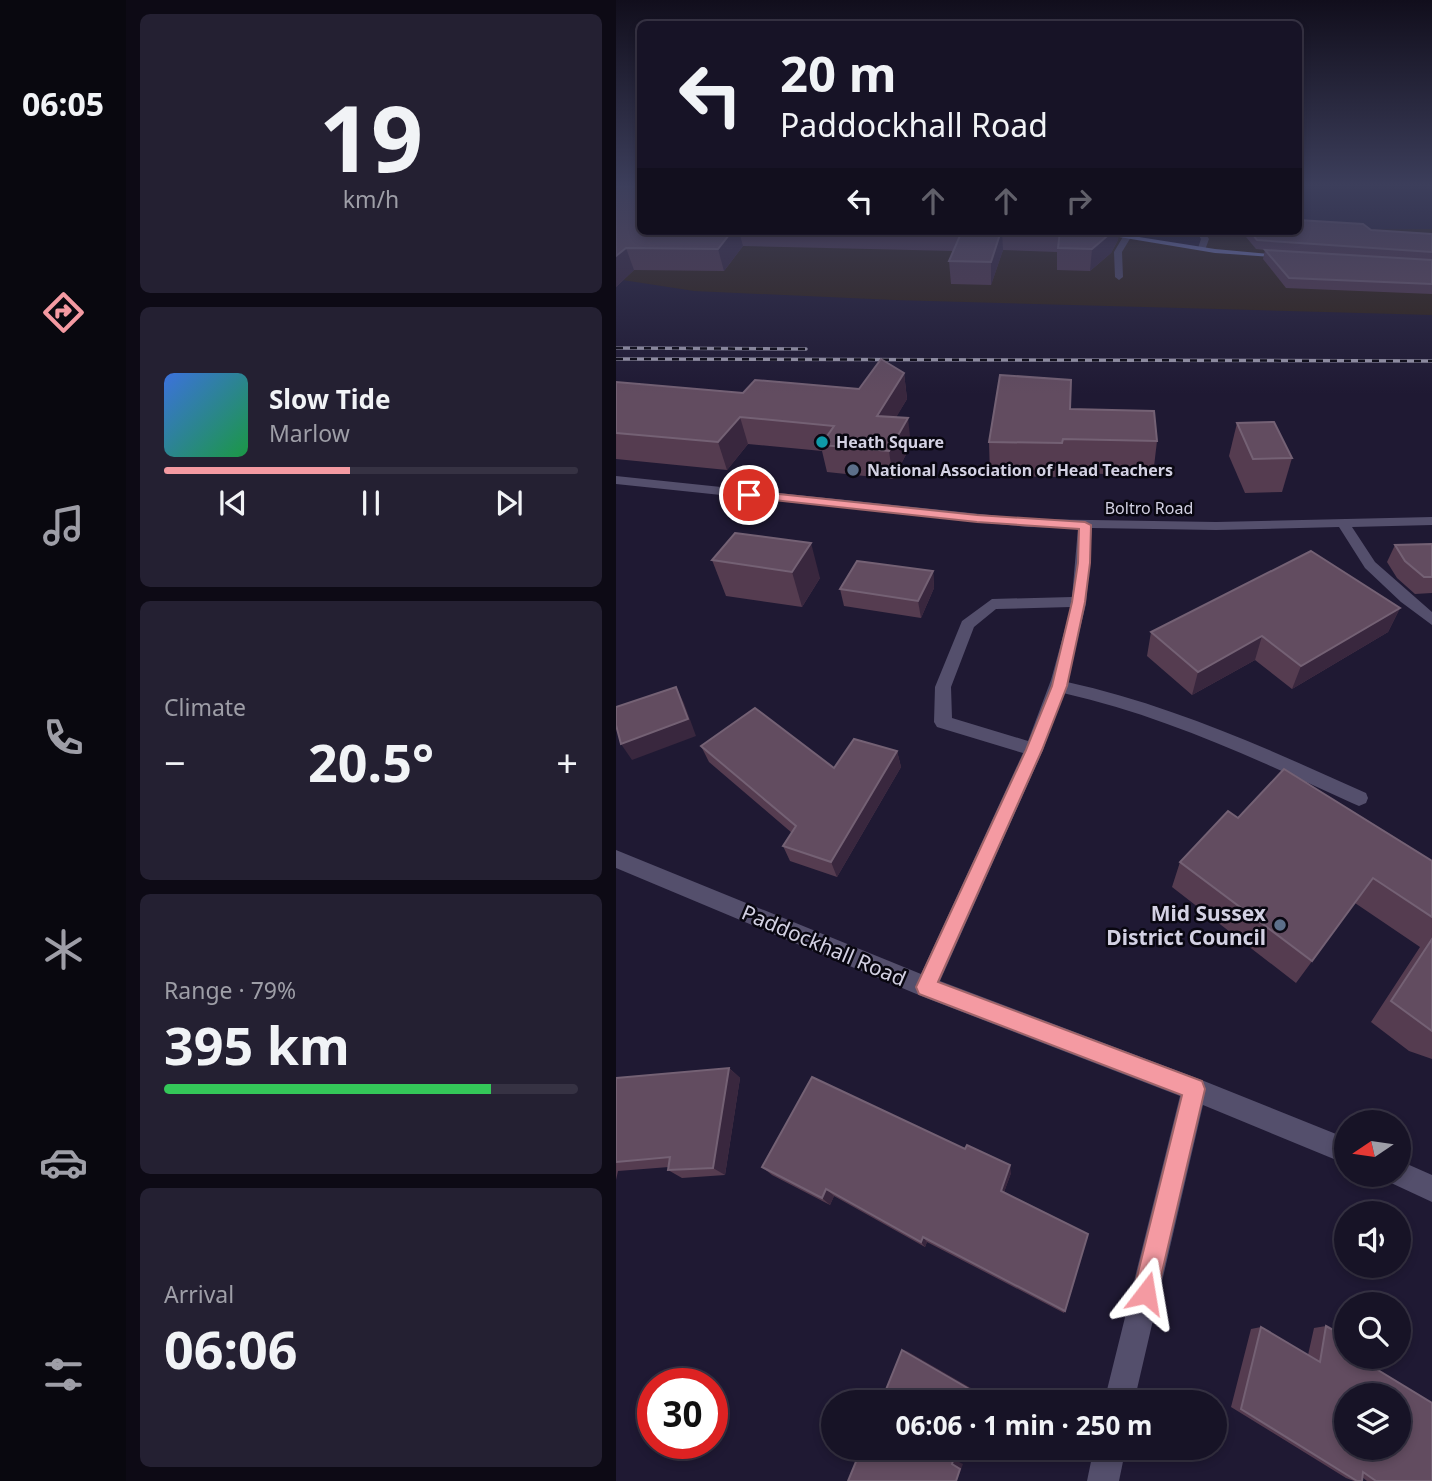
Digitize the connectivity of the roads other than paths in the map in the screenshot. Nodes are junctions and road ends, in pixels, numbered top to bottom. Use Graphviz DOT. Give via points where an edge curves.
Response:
graph roads {
  1 [pos="1118,256"];
  2 [pos="1283,256"];
  3 [pos="1292,257"];
  4 [pos="1119,277"];
  5 [pos="616,480"];
  6 [pos="1432,521"];
  7 [pos="1344,523"];
  8 [pos="1085,525"];
  9 [pos="1078,602"];
  10 [pos="1432,620"];
  11 [pos="1059,686"];
  12 [pos="1034,750"];
  13 [pos="1359,798"];
  14 [pos="616,859"];
  15 [pos="926,987"];
  16 [pos="1194,1089"];
  17 [pos="1334,1146"];
  18 [pos="1411,1179"];
  19 [pos="1432,1189"];
  20 [pos="1122,1390"];
  21 [pos="1107,1460"];
  22 [pos="1103,1481"];
  1 -- 4 [label="street"];
  2 -- 3 [label="main road"];
  5 -- 8 [label="street, Boltro Road" via="908,512"];
  6 -- 7 [label="street, Boltro Road"];
  7 -- 8 [label="street, Boltro Road"];
  7 -- 10 [label="street" via="1366,563"];
  8 -- 9 [label="street"];
  9 -- 11 [label="street"];
  9 -- 12 [label="street" via="992,604 967,625 943,687 943,722"];
  11 -- 12 [label="street"];
  11 -- 13 [label="street" via="1122,699 1203,727"];
  12 -- 15 [label="street"];
  14 -- 15 [label="street, Paddockhall Road"];
  15 -- 16 [label="street, Paddockhall Road"];
  16 -- 17 [label="street, Paddockhall Road"];
  16 -- 20 [label="street"];
  18 -- 19 [label="street"];
  21 -- 22 [label="street"];
}
